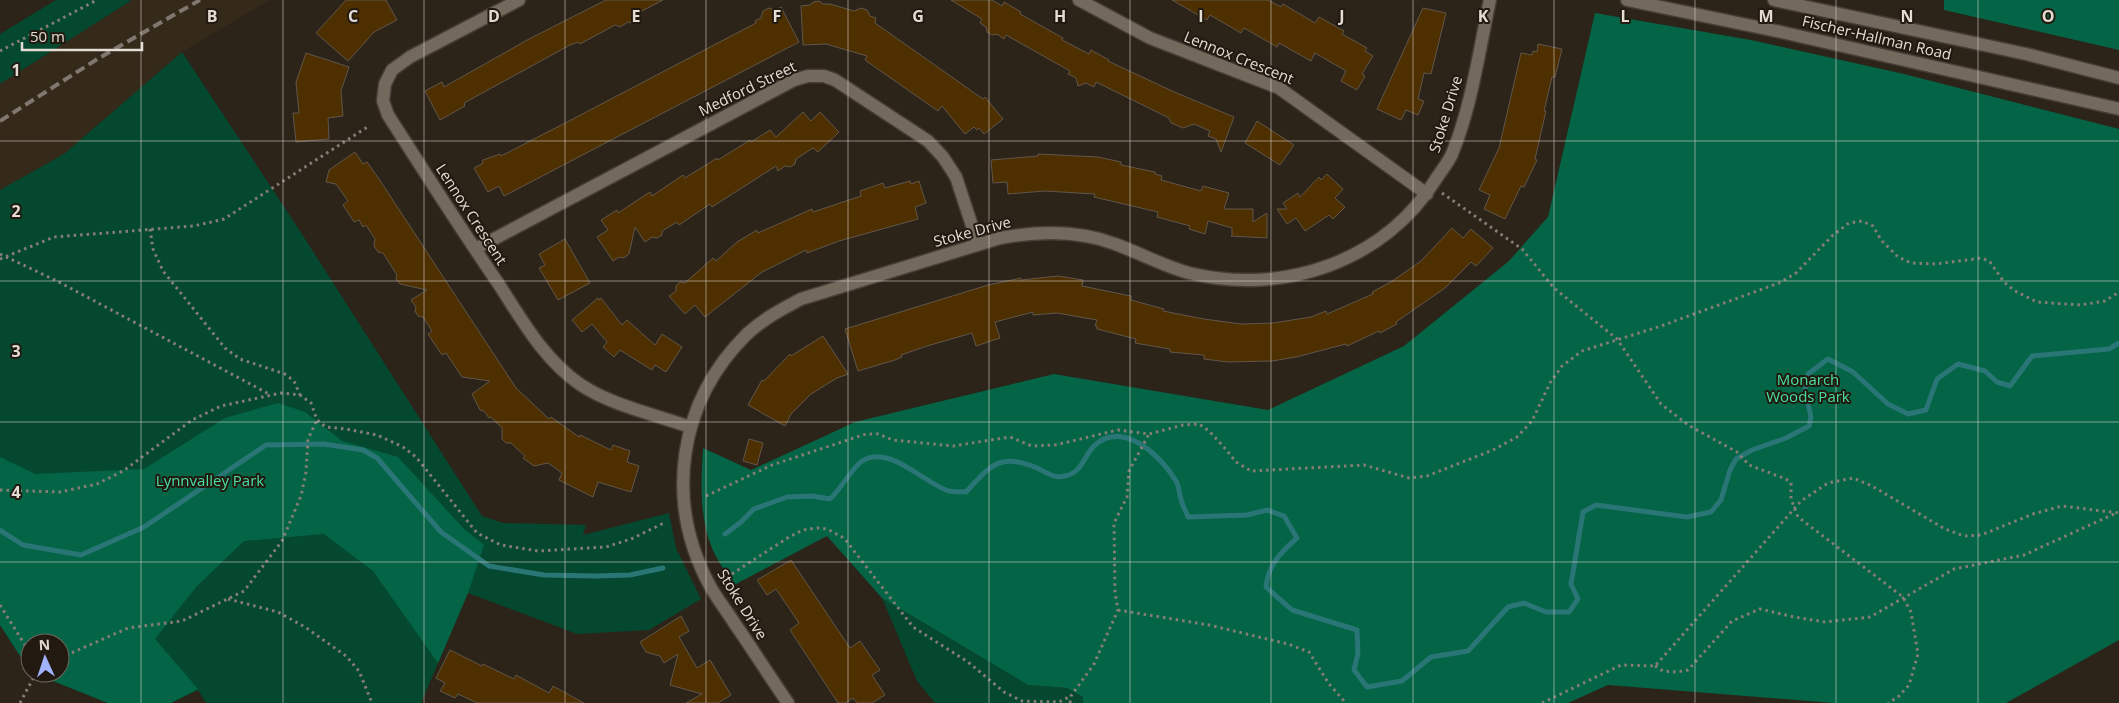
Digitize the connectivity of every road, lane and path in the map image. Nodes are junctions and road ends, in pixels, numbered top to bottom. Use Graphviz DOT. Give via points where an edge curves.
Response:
graph roads {
  1 [pos="97,0"];
  2 [pos="519,0"];
  3 [pos="1079,0"];
  4 [pos="1490,0"];
  5 [pos="1627,0"];
  6 [pos="1774,0"];
  7 [pos="0,51"];
  8 [pos="2119,78"];
  9 [pos="2119,109"];
  10 [pos="368,126"];
  11 [pos="1442,193"];
  12 [pos="1427,194"];
  13 [pos="150,230"];
  14 [pos="978,244"];
  15 [pos="475,249"];
  16 [pos="0,254"];
  17 [pos="5,256"];
  18 [pos="0,259"];
  19 [pos="2119,292"];
  20 [pos="1617,339"];
  21 [pos="269,395"];
  22 [pos="300,395"];
  23 [pos="317,420"];
  24 [pos="690,426"];
  25 [pos="1149,434"];
  26 [pos="0,490"];
  27 [pos="706,496"];
  28 [pos="1794,509"];
  29 [pos="2117,513"];
  30 [pos="664,524"];
  31 [pos="710,586"];
  32 [pos="1903,597"];
  33 [pos="227,598"];
  34 [pos="0,605"];
  35 [pos="1118,610"];
  36 [pos="20,637"];
  37 [pos="70,654"];
  38 [pos="1655,666"];
  39 [pos="31,683"];
  40 [pos="1071,696"];
  41 [pos="20,703"];
  42 [pos="372,703"];
  43 [pos="788,703"];
  44 [pos="1070,703"];
  45 [pos="1346,703"];
  46 [pos="1542,703"];
  47 [pos="1888,703"];
  1 -- 7 [label="path"];
  2 -- 15 [label="street, Lennox Crescent" via="410,57 392,70 385,84 383,101 388,115"];
  3 -- 12 [label="street, Lennox Crescent" via="1150,38 1279,88"];
  4 -- 12 [label="street, Stoke Drive" via="1468,101 1452,155"];
  5 -- 9 [label="street, Fischer-Hallman Road"];
  6 -- 8 [label="street, Fischer-Hallman Road" via="2026,54"];
  10 -- 13 [label="path" via="224,219 194,226"];
  11 -- 20 [label="path" via="1522,249 1554,288"];
  12 -- 14 [label="street, Stoke Drive" via="1410,215 1375,244 1329,267 1286,277 1245,281 1209,277 1168,266 1114,243 1066,233 1022,234"];
  13 -- 17 [label="path" via="54,237"];
  13 -- 22 [label="path" via="153,249 163,271 224,348 240,359 285,374 294,381"];
  14 -- 15 [label="street, Medford Street" via="956,177 928,141 849,87 824,76 808,76 794,80"];
  14 -- 24 [label="street, Stoke Drive" via="827,290 775,312 728,356 706,390"];
  15 -- 24 [label="street, Lennox Crescent" via="555,364 582,386 620,404"];
  16 -- 17 [label="path"];
  17 -- 18 [label="path"];
  17 -- 21 [label="path"];
  19 -- 20 [label="path" via="2105,301 2080,305 2037,302 2015,291 1990,262 1982,258 1936,264 1911,263 1898,257 1873,226 1862,221 1849,223 1796,273 1779,283"];
  20 -- 25 [label="path" via="1582,351 1562,366 1550,383 1532,422 1517,437 1426,476 1409,478 1364,465 1251,471 1236,462 1199,424 1183,424"];
  20 -- 28 [label="path" via="1661,404 1737,452 1749,465 1791,483"];
  21 -- 22 [label="path"];
  21 -- 26 [label="path" via="221,406 192,420 123,471 96,484 60,492"];
  22 -- 23 [label="path" via="311,402"];
  23 -- 30 [label="path" via="326,427 377,436 402,447 416,458 477,533 502,545 538,551 606,547"];
  23 -- 33 [label="path" via="308,438 306,472 300,496 282,541 244,591"];
  24 -- 31 [label="street, Stoke Drive" via="682,483 683,512 695,553"];
  25 -- 27 [label="path" via="1118,430 1055,445 1032,446 1010,436 953,446 866,434 772,465"];
  25 -- 35 [label="path" via="1130,471 1127,497 1114,523"];
  28 -- 29 [label="path" via="1828,483 1853,478 1945,529 1964,536 1981,536 2032,514 2062,506"];
  28 -- 32 [label="path" via="1798,517"];
  28 -- 38 [label="path"];
  29 -- 32 [label="path" via="2024,556 1954,569"];
  31 -- 40 [label="path" via="803,530 827,529 844,538 913,627 968,662 1004,692 1022,701 1059,702"];
  31 -- 43 [label="street, Stoke Drive"];
  32 -- 38 [label="path" via="1870,616 1854,620 1825,622 1760,609 1732,621 1688,670 1670,672"];
  32 -- 47 [label="path" via="1912,612 1918,654 1909,685"];
  33 -- 37 [label="path" via="182,621 128,628"];
  33 -- 42 [label="path" via="278,612 346,656 359,671"];
  34 -- 36 [label="path"];
  35 -- 40 [label="path" via="1094,664"];
  35 -- 45 [label="path" via="1208,625 1309,652 1329,684"];
  38 -- 46 [label="path" via="1621,665"];
  39 -- 41 [label="path"];
  40 -- 44 [label="path"];
}
